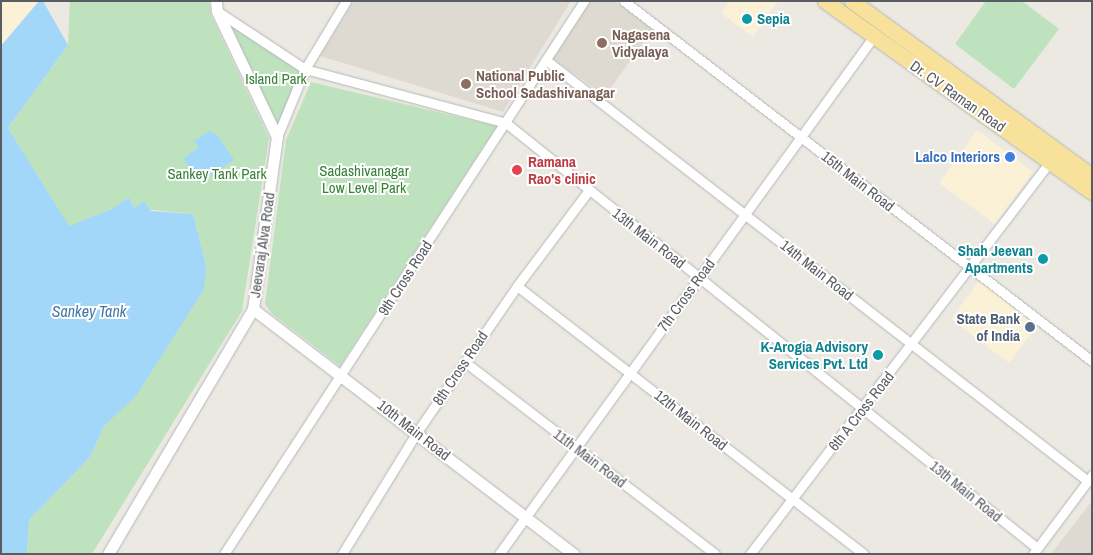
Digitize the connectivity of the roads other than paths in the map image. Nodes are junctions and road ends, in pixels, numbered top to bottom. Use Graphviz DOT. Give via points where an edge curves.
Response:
graph roads {
  1 [pos="346,1"];
  2 [pos="584,1"];
  3 [pos="624,1"];
  4 [pos="825,1"];
  5 [pos="852,1"];
  6 [pos="216,6"];
  7 [pos="874,36"];
  8 [pos="546,60"];
  9 [pos="305,69"];
  10 [pos="506,123"];
  11 [pos="277,137"];
  12 [pos="801,137"];
  13 [pos="1050,162"];
  14 [pos="1092,176"];
  15 [pos="589,190"];
  16 [pos="1092,192"];
  17 [pos="745,214"];
  18 [pos="971,268"];
  19 [pos="699,277"];
  20 [pos="517,286"];
  21 [pos="253,309"];
  22 [pos="912,344"];
  23 [pos="1092,361"];
  24 [pos="465,362"];
  25 [pos="630,373"];
  26 [pos="342,374"];
  27 [pos="863,409"];
  28 [pos="417,432"];
  29 [pos="576,447"];
  30 [pos="1090,478"];
  31 [pos="793,499"];
  32 [pos="526,517"];
  33 [pos="1035,551"];
  34 [pos="108,554"];
  35 [pos="224,554"];
  36 [pos="342,554"];
  37 [pos="499,554"];
  38 [pos="574,554"];
  39 [pos="715,554"];
  40 [pos="750,554"];
  41 [pos="864,554"];
  1 -- 9 [label="street"];
  2 -- 8 [label="street, 9th Cross Road"];
  3 -- 12 [label="street, 15th Main Road"];
  4 -- 7 [label="highway, Dr. CV Raman Road"];
  5 -- 14 [label="highway, Dr. CV Raman Road"];
  6 -- 9 [label="street, 13th Main Road"];
  6 -- 11 [label="street"];
  7 -- 12 [label="street, 7th Cross Road"];
  7 -- 13 [label="highway, Dr. CV Raman Road"];
  8 -- 10 [label="street, 9th Cross Road"];
  8 -- 17 [label="street, 14th Main Road"];
  9 -- 10 [label="street, 13th Main Road"];
  9 -- 11 [label="street"];
  10 -- 15 [label="street, 13th Main Road"];
  10 -- 26 [label="street, 9th Cross Road"];
  11 -- 21 [label="street, Jeevaraj Alva Road"];
  12 -- 17 [label="street, 7th Cross Road"];
  12 -- 18 [label="street, 15th Main Road"];
  13 -- 16 [label="highway, Dr. CV Raman Road"];
  13 -- 18 [label="street, 6th A Cross Road"];
  15 -- 19 [label="street, 13th Main Road"];
  15 -- 20 [label="street, 8th Cross Road"];
  17 -- 19 [label="street, 7th Cross Road"];
  17 -- 22 [label="street, 14th Main Road"];
  18 -- 22 [label="street, 6th A Cross Road"];
  18 -- 23 [label="street, 15th Main Road"];
  19 -- 25 [label="street, 7th Cross Road"];
  19 -- 27 [label="street, 13th Main Road"];
  20 -- 24 [label="street, 8th Cross Road"];
  20 -- 25 [label="street, 12th Main Road"];
  21 -- 26 [label="street, 10th Main Road"];
  21 -- 34 [label="street, Jeevaraj Alva Road"];
  22 -- 27 [label="street, 6th A Cross Road"];
  22 -- 30 [label="street, 14th Main Road"];
  24 -- 28 [label="street, 8th Cross Road"];
  24 -- 29 [label="street, 11th Main Road"];
  25 -- 29 [label="street, 7th Cross Road"];
  25 -- 31 [label="street, 12th Main Road"];
  26 -- 28 [label="street, 10th Main Road"];
  26 -- 35 [label="street, 9th Cross Road"];
  27 -- 31 [label="street, 6th A Cross Road"];
  27 -- 33 [label="street, 13th Main Road"];
  28 -- 32 [label="street, 10th Main Road"];
  28 -- 36 [label="street, 8th Cross Road"];
  29 -- 32 [label="street, 7th Cross Road"];
  29 -- 39 [label="street, 11th Main Road"];
  30 -- 33 [label="street"];
  31 -- 40 [label="street, 6th A Cross Road"];
  31 -- 41 [label="street, 12th Main Road"];
  32 -- 37 [label="street, 7th Cross Road"];
  32 -- 38 [label="street, 10th Main Road"];
}
